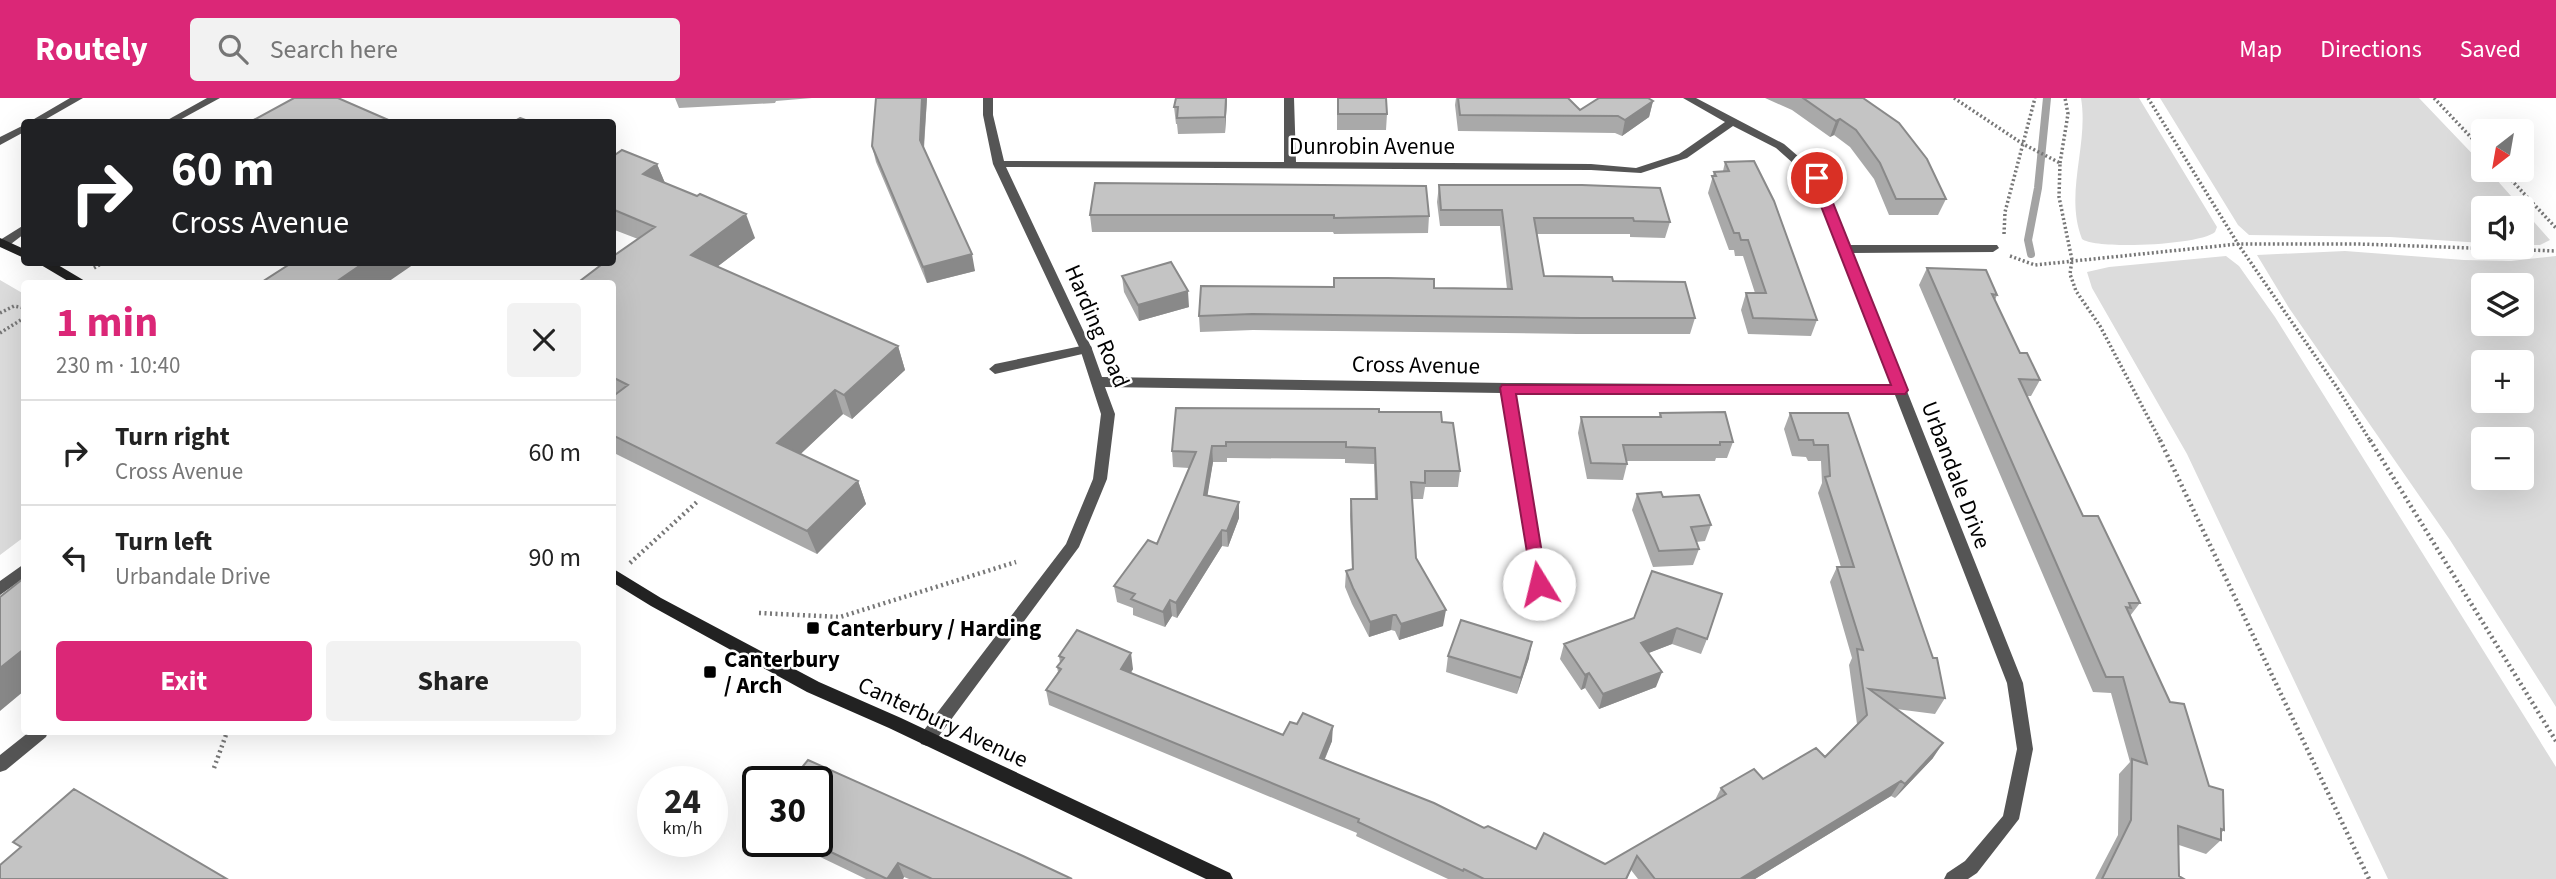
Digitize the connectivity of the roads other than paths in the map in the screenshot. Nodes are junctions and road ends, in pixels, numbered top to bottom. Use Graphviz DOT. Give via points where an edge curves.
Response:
graph roads {
  1 [pos="78,98"];
  2 [pos="215,98"];
  3 [pos="988,98"];
  4 [pos="1289,98"];
  5 [pos="1688,98"];
  6 [pos="40,119"];
  7 [pos="175,119"];
  8 [pos="1732,122"];
  9 [pos="21,130"];
  10 [pos="0,142"];
  11 [pos="999,164"];
  12 [pos="1290,167"];
  13 [pos="21,231"];
  14 [pos="2,243"];
  15 [pos="1993,248"];
  16 [pos="1844,249"];
  17 [pos="21,252"];
  18 [pos="50,266"];
  19 [pos="76,280"];
  20 [pos="1086,349"];
  21 [pos="995,369"];
  22 [pos="1098,382"];
  23 [pos="1507,388"];
  24 [pos="1900,390"];
  25 [pos="21,572"];
  26 [pos="616,576"];
  27 [pos="1539,584"];
  28 [pos="0,589"];
  29 [pos="36,735"];
  30 [pos="927,739"];
  31 [pos="0,765"];
  32 [pos="1224,879"];
  33 [pos="1953,879"];
  1 -- 6 [label="street"];
  2 -- 7 [label="street"];
  3 -- 11 [label="street, Harding Road"];
  4 -- 12 [label="street"];
  5 -- 8 [label="street, Urbandale Drive"];
  8 -- 12 [label="street, Dunrobin Avenue" via="1683,156 1637,171"];
  8 -- 16 [label="street, Urbandale Drive" via="1780,146 1817,178"];
  9 -- 10 [label="street"];
  11 -- 12 [label="street, Dunrobin Avenue"];
  11 -- 20 [label="street, Harding Road"];
  13 -- 14 [label="street"];
  14 -- 17 [label="street"];
  15 -- 16 [label="street"];
  16 -- 24 [label="street, Urbandale Drive"];
  18 -- 19 [label="street"];
  20 -- 21 [label="street"];
  20 -- 22 [label="street, Harding Road"];
  22 -- 23 [label="street, Cross Avenue"];
  22 -- 30 [label="street, Harding Road" via="1108,414 1100,479 1072,547"];
  23 -- 24 [label="street, Cross Avenue"];
  23 -- 27 [label="street"];
  24 -- 33 [label="street, Urbandale Drive" via="2015,683 2025,749 2011,818 1971,867"];
  25 -- 28 [label="street"];
  26 -- 30 [label="street, Canterbury Avenue" via="813,687"];
  29 -- 31 [label="street"];
  30 -- 32 [label="street, Canterbury Avenue"];
}
